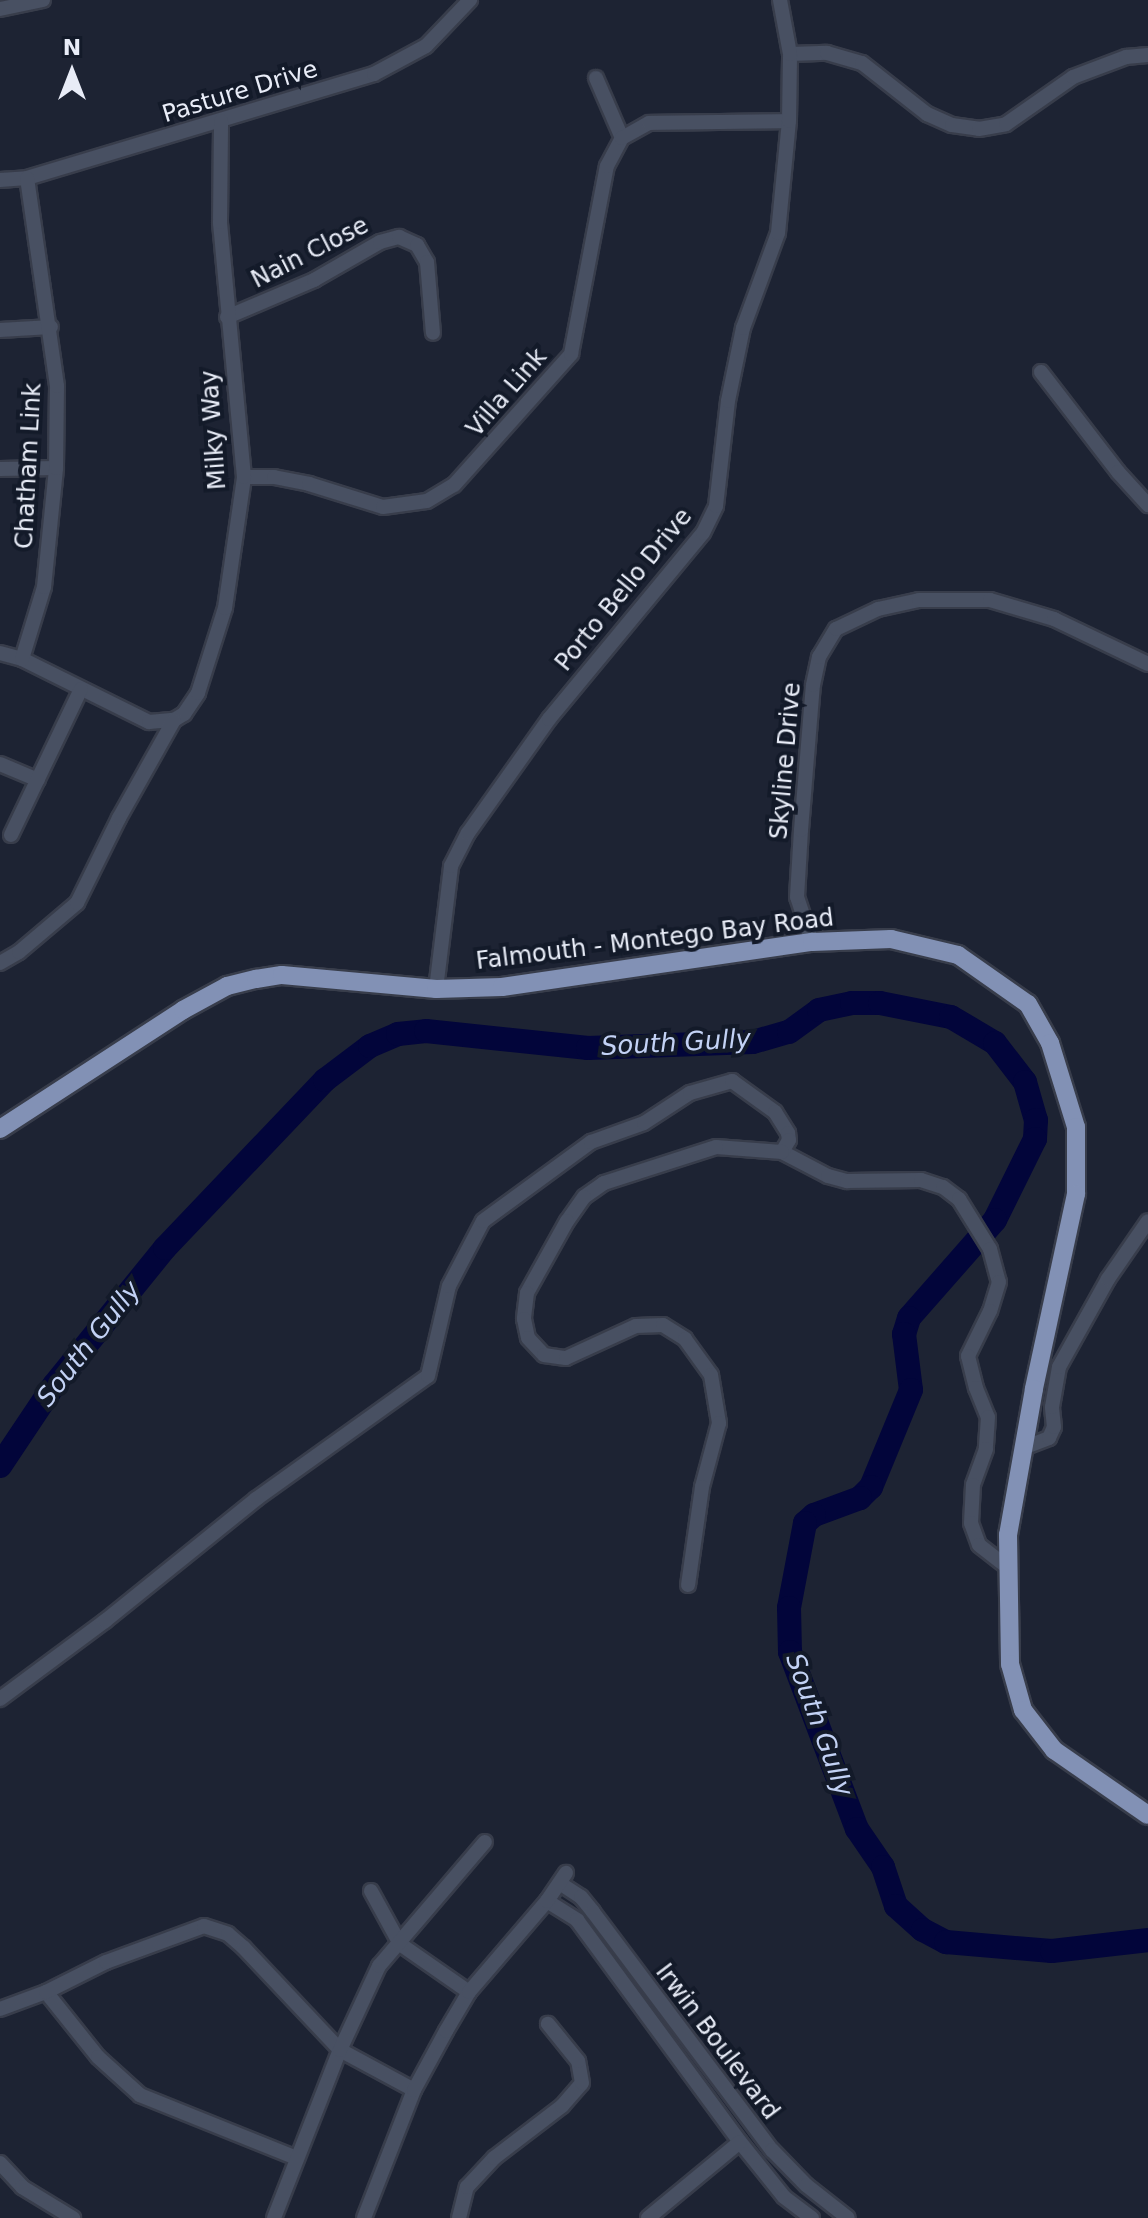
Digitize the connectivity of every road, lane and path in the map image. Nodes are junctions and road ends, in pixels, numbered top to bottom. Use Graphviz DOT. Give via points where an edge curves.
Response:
graph roads {
  1 [pos="43,0"];
  2 [pos="470,0"];
  3 [pos="780,0"];
  4 [pos="0,9"];
  5 [pos="790,54"];
  6 [pos="1148,55"];
  7 [pos="596,78"];
  8 [pos="221,121"];
  9 [pos="789,121"];
  10 [pos="622,138"];
  11 [pos="27,178"];
  12 [pos="0,180"];
  13 [pos="227,317"];
  14 [pos="51,327"];
  15 [pos="0,330"];
  16 [pos="433,333"];
  17 [pos="1041,372"];
  18 [pos="56,468"];
  19 [pos="0,469"];
  20 [pos="244,477"];
  21 [pos="1148,505"];
  22 [pos="0,653"];
  23 [pos="22,659"];
  24 [pos="1148,664"];
  25 [pos="81,689"];
  26 [pos="174,720"];
  27 [pos="0,764"];
  28 [pos="38,780"];
  29 [pos="11,835"];
  30 [pos="812,942"];
  31 [pos="0,963"];
  32 [pos="436,989"];
  33 [pos="0,1129"];
  34 [pos="782,1152"];
  35 [pos="1148,1221"];
  36 [pos="1023,1448"];
  37 [pos="1008,1568"];
  38 [pos="688,1585"];
  39 [pos="0,1699"];
  40 [pos="1148,1815"];
  41 [pos="485,1842"];
  42 [pos="371,1891"];
  43 [pos="547,1901"];
  44 [pos="400,1944"];
  45 [pos="46,1992"];
  46 [pos="469,1992"];
  47 [pos="0,2009"];
  48 [pos="666,2012"];
  49 [pos="548,2024"];
  50 [pos="651,2024"];
  51 [pos="340,2050"];
  52 [pos="414,2090"];
  53 [pos="740,2142"];
  54 [pos="772,2150"];
  55 [pos="297,2158"];
  56 [pos="0,2163"];
  57 [pos="757,2163"];
  58 [pos="841,2216"];
  59 [pos="73,2218"];
  60 [pos="274,2218"];
  61 [pos="364,2218"];
  62 [pos="459,2218"];
  63 [pos="648,2218"];
  64 [pos="812,2218"];
  1 -- 4 [label="street"];
  2 -- 8 [label="street, Pasture Drive" via="426,46 374,74"];
  3 -- 5 [label="street, Porto Bello Drive"];
  5 -- 6 [label="street" via="827,53 862,63 927,114 979,129 1006,124 1073,77 1126,57"];
  5 -- 9 [label="street, Porto Bello Drive"];
  7 -- 10 [label="street"];
  8 -- 11 [label="street, Pasture Drive"];
  8 -- 13 [label="street, Milky Way" via="220,222"];
  9 -- 10 [label="street" via="649,123"];
  9 -- 32 [label="street, Porto Bello Drive" via="778,233 743,328 716,506 703,533 549,719 468,833 451,866"];
  10 -- 20 [label="street, Villa Link" via="607,166 571,354 454,485 427,501 383,507 309,484"];
  11 -- 12 [label="street, Pasture Drive"];
  11 -- 14 [label="street, Chatham Link"];
  13 -- 16 [label="street, Nain Close" via="399,237 417,245 427,262"];
  13 -- 20 [label="street, Milky Way"];
  14 -- 15 [label="street"];
  14 -- 18 [label="street, Chatham Link"];
  17 -- 21 [label="street"];
  18 -- 19 [label="street"];
  18 -- 23 [label="street, Chatham Link" via="44,587"];
  20 -- 26 [label="street, Milky Way" via="225,608 193,705"];
  22 -- 23 [label="street"];
  23 -- 25 [label="street"];
  24 -- 30 [label="street, Skyline Drive" via="1054,619 990,600 919,600 878,609 836,629 819,657 813,685 801,830 797,897"];
  25 -- 26 [label="street" via="149,722"];
  25 -- 28 [label="street"];
  26 -- 31 [label="street, Milky Way" via="77,903"];
  27 -- 28 [label="street"];
  28 -- 29 [label="street"];
  30 -- 32 [label="main road, Falmouth - Montego Bay Road" via="502,987"];
  30 -- 36 [label="main road, Falmouth - Montego Bay Road" via="891,939 958,955 1028,1004 1050,1043 1076,1127 1076,1194"];
  32 -- 33 [label="main road, Falmouth - Montego Bay Road" via="282,975 227,986"];
  34 -- 37 [label="street" via="847,1181 921,1180 943,1187 959,1199 990,1249 999,1282 968,1356 988,1417 986,1449 973,1485 971,1523 979,1545"];
  34 -- 38 [label="street" via="716,1147 604,1183 584,1197 567,1221 527,1293 528,1338 544,1355 566,1358 636,1326 663,1325 685,1339 711,1375 719,1423 702,1487"];
  34 -- 39 [label="street" via="788,1133 775,1112 732,1081 690,1093 644,1123 591,1142 483,1221 449,1286 428,1376 256,1499"];
  35 -- 36 [label="street" via="1059,1367 1049,1438"];
  36 -- 37 [label="main road, Falmouth - Montego Bay Road" via="1008,1535"];
  37 -- 40 [label="main road, Falmouth - Montego Bay Road" via="1007,1649 1023,1710 1054,1750"];
  41 -- 44 [label="street"];
  42 -- 44 [label="street"];
  43 -- 46 [label="street"];
  43 -- 48 [label="street, Irwin Boulevard" via="563,1878"];
  43 -- 50 [label="street, Irwin Boulevard" via="577,1920"];
  44 -- 46 [label="street"];
  44 -- 51 [label="street" via="379,1966"];
  45 -- 47 [label="street"];
  45 -- 51 [label="street" via="106,1962 204,1926 228,1934 244,1948"];
  45 -- 55 [label="street" via="98,2057 140,2095"];
  46 -- 52 [label="street"];
  48 -- 50 [label="street"];
  48 -- 54 [label="street, Irwin Boulevard"];
  49 -- 62 [label="street" via="578,2061 582,2083 467,2187"];
  50 -- 53 [label="street, Irwin Boulevard"];
  51 -- 52 [label="street"];
  51 -- 55 [label="street"];
  52 -- 61 [label="street"];
  53 -- 57 [label="street, Irwin Boulevard"];
  53 -- 63 [label="street"];
  54 -- 57 [label="street"];
  54 -- 58 [label="street, Irwin Boulevard"];
  55 -- 60 [label="street"];
  56 -- 59 [label="street" via="22,2187"];
  57 -- 64 [label="street, Irwin Boulevard" via="784,2197"];
}
